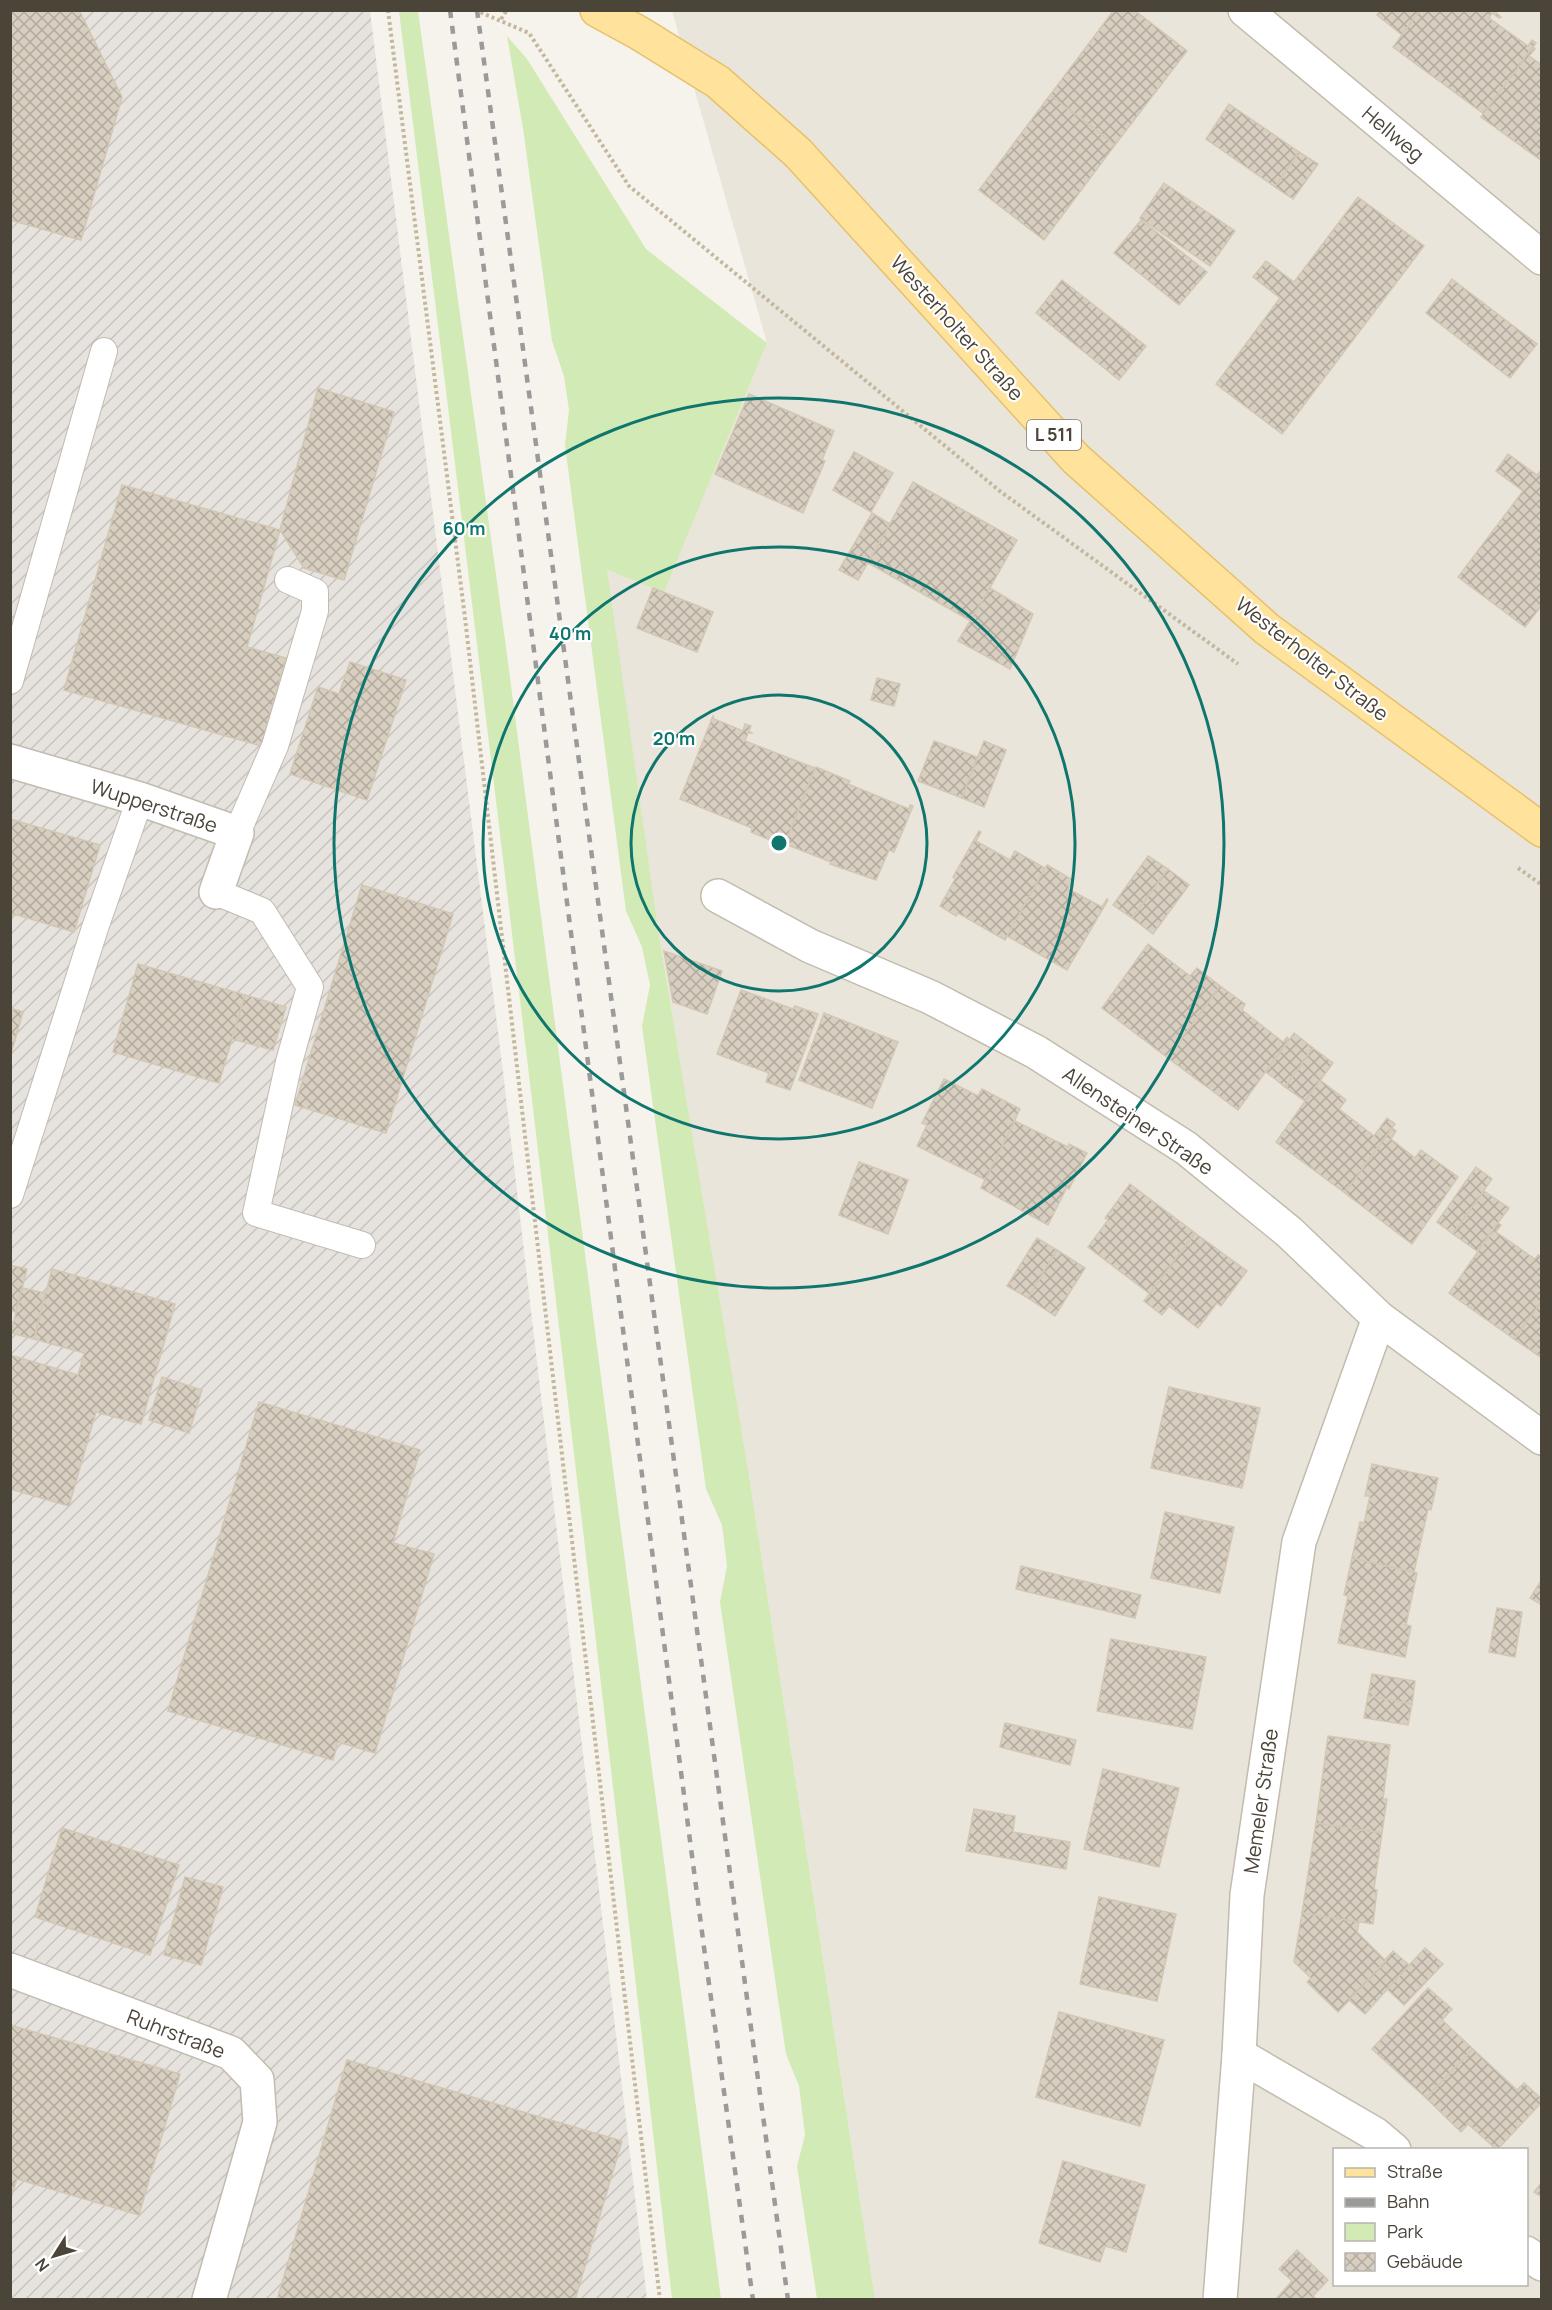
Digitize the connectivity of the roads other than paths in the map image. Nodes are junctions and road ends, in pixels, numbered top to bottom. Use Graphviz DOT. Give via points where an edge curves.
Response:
graph roads {
  1 [pos="597,10"];
  2 [pos="1245,10"];
  3 [pos="1542,258"];
  4 [pos="104,351"];
  5 [pos="288,580"];
  6 [pos="10,681"];
  7 [pos="10,761"];
  8 [pos="140,799"];
  9 [pos="1542,830"];
  10 [pos="237,832"];
  11 [pos="216,892"];
  12 [pos="718,896"];
  13 [pos="10,1195"];
  14 [pos="362,1245"];
  15 [pos="1379,1318"];
  16 [pos="1542,1438"];
  17 [pos="10,1970"];
  18 [pos="1239,2055"];
  19 [pos="1392,2148"];
  20 [pos="1528,2254"];
  21 [pos="1542,2264"];
  22 [pos="209,2300"];
  23 [pos="1220,2300"];
  1 -- 9 [label="main road, Westerholter Straße / L 511" via="718,82 798,153 1076,459 1267,629"];
  2 -- 3 [label="street, Hellweg"];
  4 -- 6 [label="lane"];
  5 -- 10 [label="lane" via="315,592 315,611 275,746"];
  7 -- 8 [label="street, Wupperstraße"];
  8 -- 10 [label="street, Wupperstraße"];
  8 -- 13 [label="lane"];
  10 -- 11 [label="street, Wupperstraße"];
  11 -- 14 [label="lane" via="262,911 310,987 256,1213"];
  12 -- 15 [label="street, Allensteiner Straße" via="810,946 930,998 1036,1052 1156,1128 1289,1232"];
  15 -- 16 [label="street, Allensteiner Straße"];
  15 -- 18 [label="street, Memeler Straße" via="1299,1542 1247,1894"];
  17 -- 22 [label="street, Ruhrstraße" via="231,2053 256,2080 260,2122"];
  18 -- 19 [label="street" via="1375,2134"];
  18 -- 23 [label="street, Memeler Straße"];
  20 -- 21 [label="street"];
}
